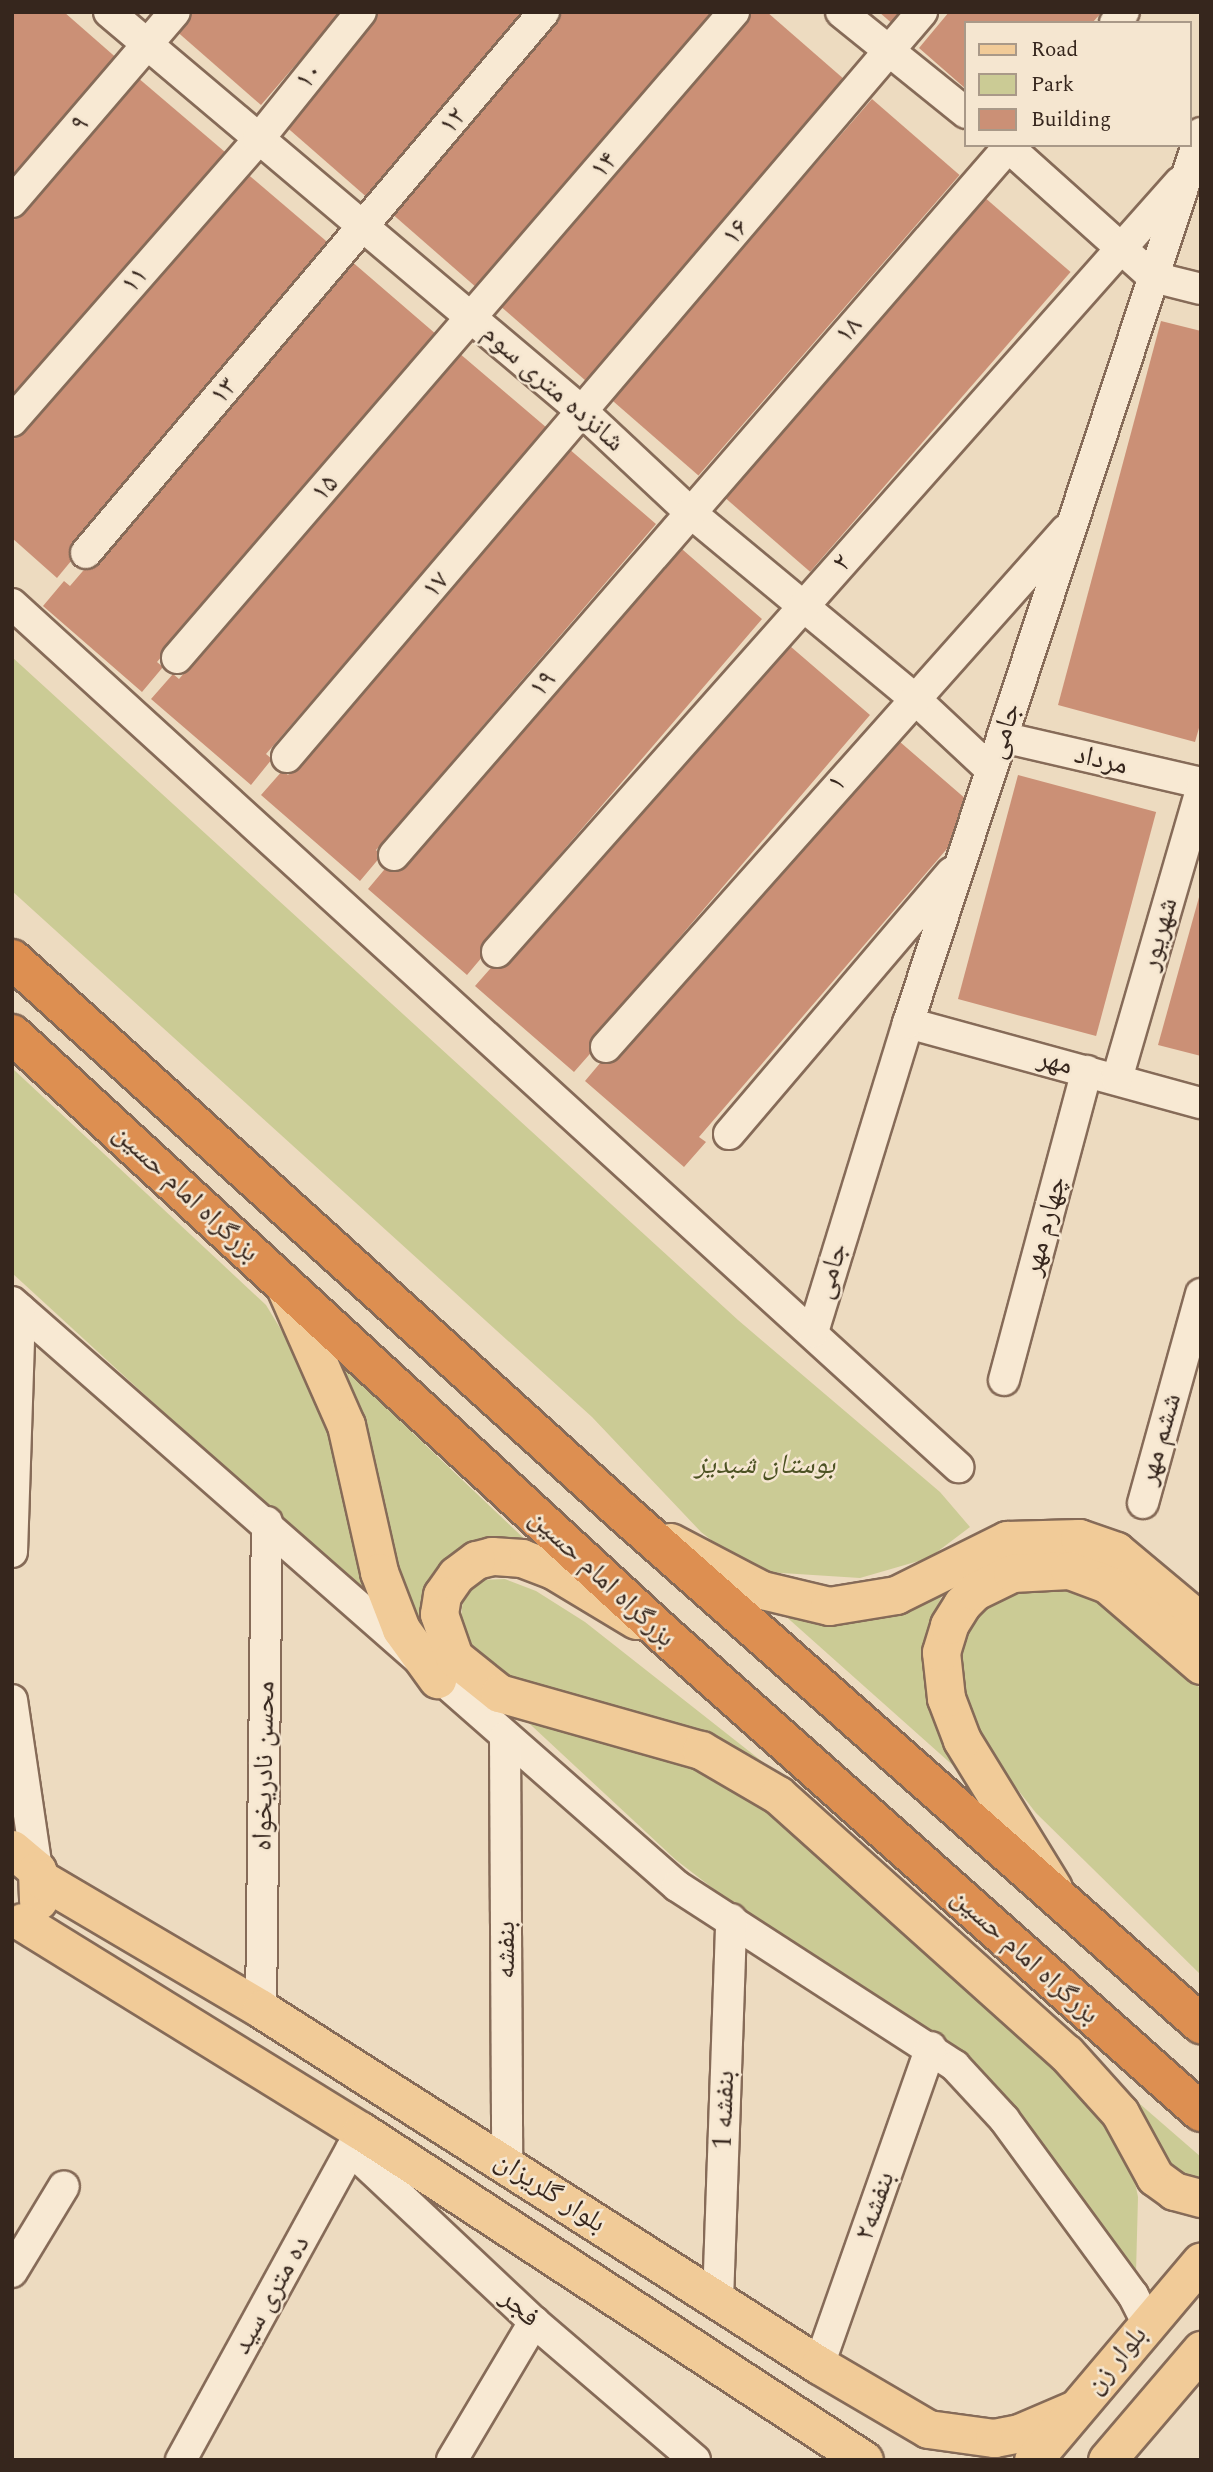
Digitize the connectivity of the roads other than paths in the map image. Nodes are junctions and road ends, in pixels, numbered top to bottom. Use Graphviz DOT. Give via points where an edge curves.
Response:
graph roads {
  1 [pos="109,12"];
  2 [pos="175,12"];
  3 [pos="361,12"];
  4 [pos="544,12"];
  5 [pos="734,12"];
  6 [pos="841,12"];
  7 [pos="922,12"];
  8 [pos="147,46"];
  9 [pos="889,51"];
  10 [pos="964,111"];
  11 [pos="1201,132"];
  12 [pos="258,140"];
  13 [pos="1007,147"];
  14 [pos="1009,147"];
  15 [pos="1187,174"];
  16 [pos="12,202"];
  17 [pos="362,229"];
  18 [pos="1121,249"];
  19 [pos="1153,276"];
  20 [pos="1201,289"];
  21 [pos="473,318"];
  22 [pos="584,413"];
  23 [pos="12,421"];
  24 [pos="691,513"];
  25 [pos="1072,523"];
  26 [pos="86,553"];
  27 [pos="12,604"];
  28 [pos="804,606"];
  29 [pos="177,658"];
  30 [pos="913,697"];
  31 [pos="1002,737"];
  32 [pos="288,757"];
  33 [pos="991,770"];
  34 [pos="1201,783"];
  35 [pos="1201,789"];
  36 [pos="394,855"];
  37 [pos="961,862"];
  38 [pos="497,952"];
  39 [pos="12,959"];
  40 [pos="908,1023"];
  41 [pos="12,1034"];
  42 [pos="606,1047"];
  43 [pos="1087,1071"];
  44 [pos="1117,1079"];
  45 [pos="1201,1103"];
  46 [pos="729,1134"];
  47 [pos="281,1280"];
  48 [pos="1201,1294"];
  49 [pos="16,1306"];
  50 [pos="813,1332"];
  51 [pos="1004,1380"];
  52 [pos="958,1467"];
  53 [pos="1143,1503"];
  54 [pos="627,1516"];
  55 [pos="267,1522"];
  56 [pos="12,1552"];
  57 [pos="1201,1622"];
  58 [pos="668,1638"];
  59 [pos="1201,1665"];
  60 [pos="437,1679"];
  61 [pos="12,1700"];
  62 [pos="505,1737"];
  63 [pos="30,1865"];
  64 [pos="1063,1904"];
  65 [pos="731,1919"];
  66 [pos="16,1926"];
  67 [pos="261,2009"];
  68 [pos="1201,2024"];
  69 [pos="931,2047"];
  70 [pos="1199,2111"];
  71 [pos="356,2141"];
  72 [pos="507,2164"];
  73 [pos="64,2186"];
  74 [pos="1201,2199"];
  75 [pos="1201,2261"];
  76 [pos="12,2272"];
  77 [pos="718,2300"];
  78 [pos="534,2322"];
  79 [pos="1147,2322"];
  80 [pos="1195,2364"];
  81 [pos="819,2365"];
  82 [pos="1075,2409"];
  83 [pos="928,2429"];
  84 [pos="181,2460"];
  85 [pos="452,2460"];
  86 [pos="695,2460"];
  87 [pos="864,2460"];
  88 [pos="957,2460"];
  89 [pos="1033,2460"];
  90 [pos="1107,2460"];
  1 -- 8 [label="street, شانزده متری سوم"];
  2 -- 8 [label="street, ۹"];
  3 -- 12 [label="street, ۱۰"];
  4 -- 17 [label="street, ۱۲"];
  5 -- 21 [label="street, ۱۴"];
  6 -- 9 [label="street"];
  7 -- 9 [label="street, ۱۶"];
  8 -- 12 [label="street, شانزده متری سوم"];
  8 -- 16 [label="street, ۹"];
  9 -- 10 [label="street"];
  9 -- 22 [label="street, ۱۶"];
  11 -- 15 [label="street, جامی"];
  12 -- 17 [label="street, شانزده متری سوم"];
  12 -- 23 [label="street, ۱۱"];
  13 -- 24 [label="street, ۱۸"];
  14 -- 18 [label="street"];
  15 -- 18 [label="street, ۲"];
  15 -- 19 [label="street, جامی"];
  17 -- 21 [label="street, شانزده متری سوم"];
  17 -- 26 [label="street, ۱۳"];
  18 -- 19 [label="street"];
  18 -- 28 [label="street, ۲"];
  19 -- 20 [label="street"];
  19 -- 25 [label="street, جامی"];
  21 -- 22 [label="street, شانزده متری سوم"];
  21 -- 29 [label="street, ۱۵"];
  22 -- 24 [label="street, شانزده متری سوم"];
  22 -- 32 [label="street, ۱۷"];
  24 -- 28 [label="street, شانزده متری سوم"];
  24 -- 36 [label="street, ۱۹"];
  25 -- 30 [label="street, ۱"];
  25 -- 31 [label="street, جامی"];
  27 -- 50 [label="street"];
  28 -- 30 [label="street, شانزده متری سوم"];
  28 -- 38 [label="street, ۲"];
  30 -- 33 [label="street, شانزده متری سوم"];
  30 -- 42 [label="street, ۱"];
  31 -- 33 [label="street, جامی"];
  31 -- 34 [label="street, مرداد"];
  33 -- 37 [label="street, جامی"];
  35 -- 44 [label="street, شهریور"];
  37 -- 40 [label="street, جامی"];
  37 -- 46 [label="street"];
  39 -- 54 [label="highway, بزرگراه امام حسین"];
  40 -- 43 [label="street, مهر"];
  40 -- 50 [label="street, جامی"];
  41 -- 47 [label="highway, بزرگراه امام حسین"];
  43 -- 44 [label="street, مهر"];
  43 -- 51 [label="street, چهارم مهر"];
  44 -- 45 [label="street, مهر"];
  47 -- 58 [label="highway, بزرگراه امام حسین"];
  47 -- 60 [label="main road" via="346,1425 379,1572 401,1629"];
  48 -- 53 [label="street, ششم مهر"];
  49 -- 55 [label="street"];
  49 -- 56 [label="street"];
  50 -- 52 [label="street"];
  54 -- 57 [label="main road" via="741,1581 791,1599 829,1606 896,1595 1007,1540 1079,1538 1116,1551"];
  54 -- 64 [label="highway, بزرگراه امام حسین"];
  55 -- 60 [label="street"];
  55 -- 67 [label="street, محسن نادریخواه"];
  58 -- 70 [label="highway, بزرگراه امام حسین"];
  58 -- 74 [label="main road" via="553,1570 509,1556 476,1560 456,1575 442,1595 439,1614 454,1657 499,1693 701,1749 778,1796 1066,2053 1120,2113 1155,2177 1174,2191"];
  59 -- 64 [label="main road" via="1118,1592 1069,1570 1035,1569 991,1582 962,1604 949,1625 941,1652 941,1676 953,1721"];
  60 -- 62 [label="street"];
  61 -- 63 [label="street"];
  62 -- 65 [label="street" via="677,1886"];
  62 -- 72 [label="street, بنفشه"];
  63 -- 66 [label="main road" via="38,1903"];
  63 -- 67 [label="main road, بلوار گلریزان"];
  64 -- 68 [label="highway, بزرگراه امام حسین"];
  65 -- 69 [label="street"];
  65 -- 77 [label="street, بنفشه 1"];
  66 -- 71 [label="main road, بلوار گلریزان"];
  67 -- 72 [label="main road, بلوار گلریزان"];
  69 -- 79 [label="street" via="1004,2119 1133,2295"];
  69 -- 81 [label="street, بنفشه۲"];
  71 -- 78 [label="street, فجر"];
  71 -- 84 [label="street, ده متری سید"];
  71 -- 87 [label="main road, بلوار گلریزان"];
  72 -- 77 [label="main road, بلوار گلریزان"];
  73 -- 76 [label="street"];
  75 -- 79 [label="main road, بلوار زن"];
  77 -- 81 [label="main road, بلوار گلریزان"];
  78 -- 85 [label="street"];
  78 -- 86 [label="street, فجر"];
  79 -- 82 [label="main road, بلوار زن"];
  80 -- 90 [label="main road, بلوار زن"];
  81 -- 83 [label="main road, بلوار گلریزان"];
  82 -- 83 [label="main road, بلوار گلریزان" via="1007,2436 971,2438"];
  82 -- 89 [label="main road, بلوار زن"];
  83 -- 88 [label="main road" via="947,2443"];
}
